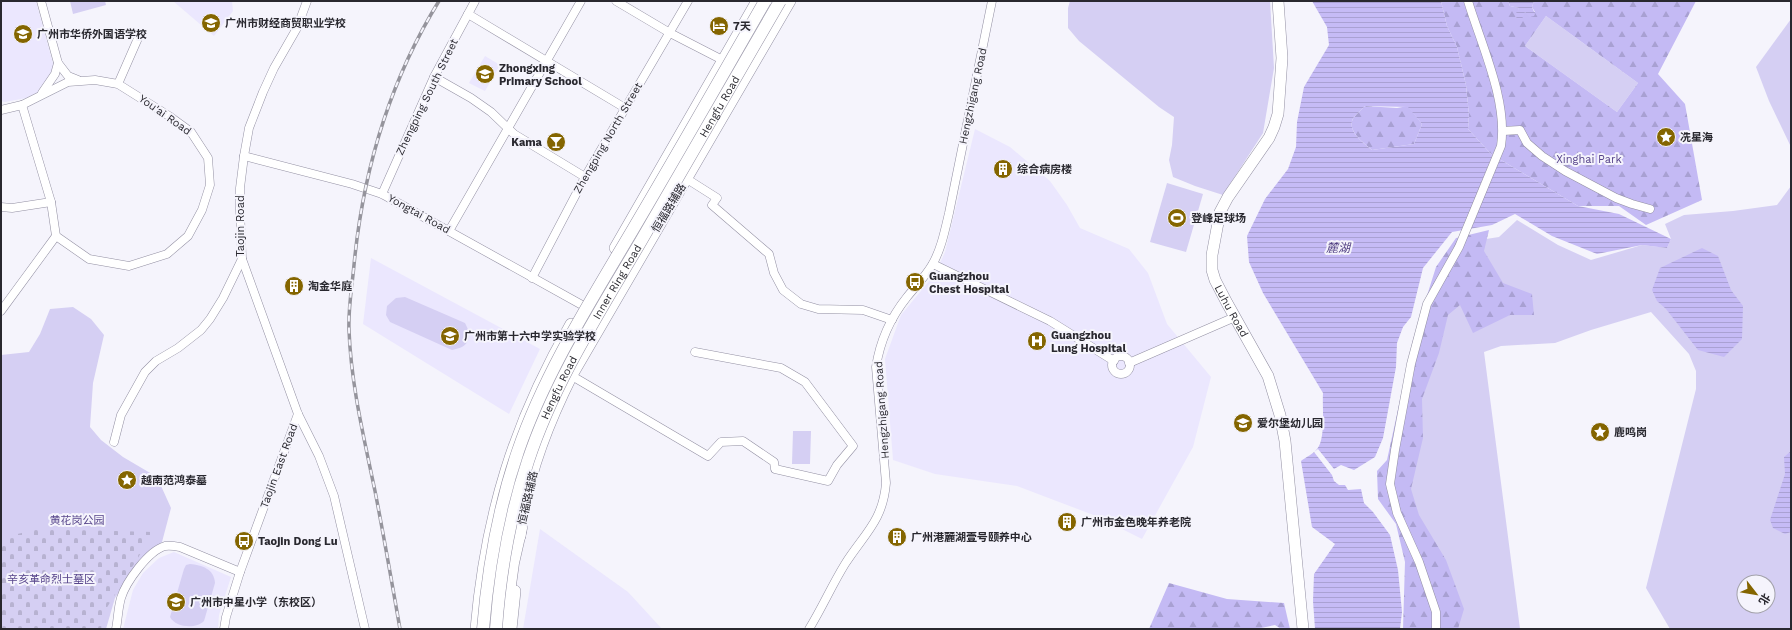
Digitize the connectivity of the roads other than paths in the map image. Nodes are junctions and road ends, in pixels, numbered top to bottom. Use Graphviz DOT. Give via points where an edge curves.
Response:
graph roads {
  1 [pos="41,1"];
  2 [pos="307,1"];
  3 [pos="475,1"];
  4 [pos="581,1"];
  5 [pos="616,1"];
  6 [pos="688,1"];
  7 [pos="757,1"];
  8 [pos="766,1"];
  9 [pos="779,1"];
  10 [pos="790,1"];
  11 [pos="992,1"];
  12 [pos="1278,1"];
  13 [pos="1468,1"];
  14 [pos="468,14"];
  15 [pos="670,33"];
  16 [pos="139,36"];
  17 [pos="547,61"];
  18 [pos="58,63"];
  19 [pos="732,64"];
  20 [pos="434,77"];
  21 [pos="83,81"];
  22 [pos="118,84"];
  23 [pos="37,98"];
  24 [pos="22,105"];
  25 [pos="3,108"];
  26 [pos="625,108"];
  27 [pos="508,128"];
  28 [pos="1503,131"];
  29 [pos="244,156"];
  30 [pos="585,177"];
  31 [pos="686,179"];
  32 [pos="382,194"];
  33 [pos="51,202"];
  34 [pos="1,207"];
  35 [pos="1650,209"];
  36 [pos="449,231"];
  37 [pos="56,236"];
  38 [pos="242,259"];
  39 [pos="933,264"];
  40 [pos="532,278"];
  41 [pos="582,305"];
  42 [pos="1,311"];
  43 [pos="1235,317"];
  44 [pos="892,320"];
  45 [pos="695,352"];
  46 [pos="1114,361"];
  47 [pos="1129,363"];
  48 [pos="560,369"];
  49 [pos="298,414"];
  50 [pos="114,442"];
  51 [pos="513,505"];
  52 [pos="521,528"];
  53 [pos="240,572"];
  54 [pos="116,629"];
  55 [pos="224,629"];
  56 [pos="365,629"];
  57 [pos="476,629"];
  58 [pos="484,629"];
  59 [pos="495,629"];
  60 [pos="504,629"];
  61 [pos="511,629"];
  62 [pos="808,629"];
  63 [pos="1303,629"];
  64 [pos="1436,629"];
  1 -- 18 [label="street"];
  2 -- 29 [label="street, Taojin Road" via="297,28 274,68 255,112"];
  3 -- 14 [label="street, Zhengping South Street"];
  4 -- 17 [label="street"];
  5 -- 15 [label="street"];
  6 -- 15 [label="street, Zhengping North Street"];
  7 -- 19 [label="main road, 恒福路辅路"];
  8 -- 19 [label="main road, Hengfu Road"];
  8 -- 58 [label="highway, Inner Ring Road, bridge" via="576,327 539,397 506,490 491,561"];
  9 -- 19 [label="main road, Hengfu Road"];
  9 -- 59 [label="highway, Inner Ring Road, bridge" via="552,399 518,493 504,557"];
  10 -- 31 [label="main road, 恒福路辅路"];
  11 -- 39 [label="street, Hengzhigang Road" via="949,213"];
  12 -- 43 [label="main road, Luhu Road" via="1282,58 1278,114 1269,138 1220,212 1212,255 1215,280"];
  13 -- 28 [label="street" via="1488,61 1501,111"];
  14 -- 17 [label="street"];
  14 -- 20 [label="street, Zhengping South Street"];
  15 -- 19 [label="street"];
  15 -- 26 [label="street, Zhengping North Street"];
  16 -- 22 [label="street"];
  17 -- 26 [label="street"];
  17 -- 27 [label="street"];
  18 -- 21 [label="street" via="68,76"];
  18 -- 23 [label="street" via="53,79"];
  19 -- 41 [label="main road, 恒福路辅路"];
  19 -- 48 [label="main road, Hengfu Road"];
  20 -- 27 [label="street" via="481,105"];
  20 -- 32 [label="street, Zhengping South Street"];
  21 -- 22 [label="street, You'ai Road" via="95,80"];
  21 -- 23 [label="street, You'ai Road" via="68,82"];
  22 -- 37 [label="street, You'ai Road" via="191,132 208,158 210,186 202,210 188,236 167,254 129,266 89,259"];
  23 -- 24 [label="street, You'ai Road"];
  24 -- 25 [label="street, You'ai Road"];
  24 -- 33 [label="street"];
  26 -- 30 [label="street, Zhengping North Street"];
  27 -- 30 [label="street"];
  27 -- 36 [label="street"];
  28 -- 35 [label="street" via="1520,130 1527,143 1565,171 1616,198"];
  28 -- 64 [label="street" via="1501,146 1459,247 1428,304 1411,364 1390,484 1397,513 1419,562 1436,612"];
  29 -- 32 [label="street, Yongtai Road"];
  29 -- 38 [label="street, Taojin Road" via="240,210"];
  30 -- 40 [label="street, Zhengping North Street"];
  31 -- 44 [label="street" via="717,198 712,205 769,254 774,273 783,290 800,304 818,309 863,310"];
  31 -- 48 [label="main road, 恒福路辅路"];
  32 -- 36 [label="street, Yongtai Road"];
  33 -- 34 [label="street" via="12,208"];
  33 -- 37 [label="street"];
  36 -- 40 [label="street, Yongtai Road"];
  37 -- 42 [label="street"];
  38 -- 49 [label="street, Taojin East Road"];
  38 -- 50 [label="street, Taojin Road" via="223,298 201,330 144,372 121,415"];
  39 -- 44 [label="street, Hengzhigang Road" via="898,308"];
  39 -- 46 [label="street" via="1050,321"];
  40 -- 41 [label="street, Yongtai Road"];
  41 -- 48 [label="main road, 恒福路辅路"];
  43 -- 47 [label="street"];
  43 -- 63 [label="main road, Luhu Road" via="1268,376 1286,441"];
  44 -- 62 [label="street, Hengzhigang Road" via="883,340 876,367 886,483 883,503 875,522 845,563"];
  45 -- 48 [label="street" via="781,368 804,382 853,446 828,481 775,468 774,462 743,441 721,442 708,456"];
  46 -- 47 [label="street" via="1118,357 1123,357"];
  46 -- 47 [label="street" via="1113,369 1120,374 1128,371"];
  48 -- 51 [label="main road, Hengfu Road" via="525,463"];
  48 -- 52 [label="main road, 恒福路辅路" via="554,412 529,490"];
  48 -- 57 [label="main road, 恒福路辅路" via="520,427 496,502 484,559"];
  48 -- 58 [label="main road, Hengfu Road" via="527,431 510,481 493,554"];
  49 -- 53 [label="street, Taojin East Road"];
  49 -- 56 [label="street" via="317,451 334,496"];
  51 -- 52 [label="main road"];
  51 -- 59 [label="main road, Hengfu Road" via="502,557"];
  52 -- 60 [label="highway" via="513,563"];
  52 -- 61 [label="main road, 恒福路辅路"];
  53 -- 54 [label="street" via="180,547 172,545 160,548 146,560 127,586 121,598"];
  53 -- 55 [label="street, Taojin East Road"];
}
